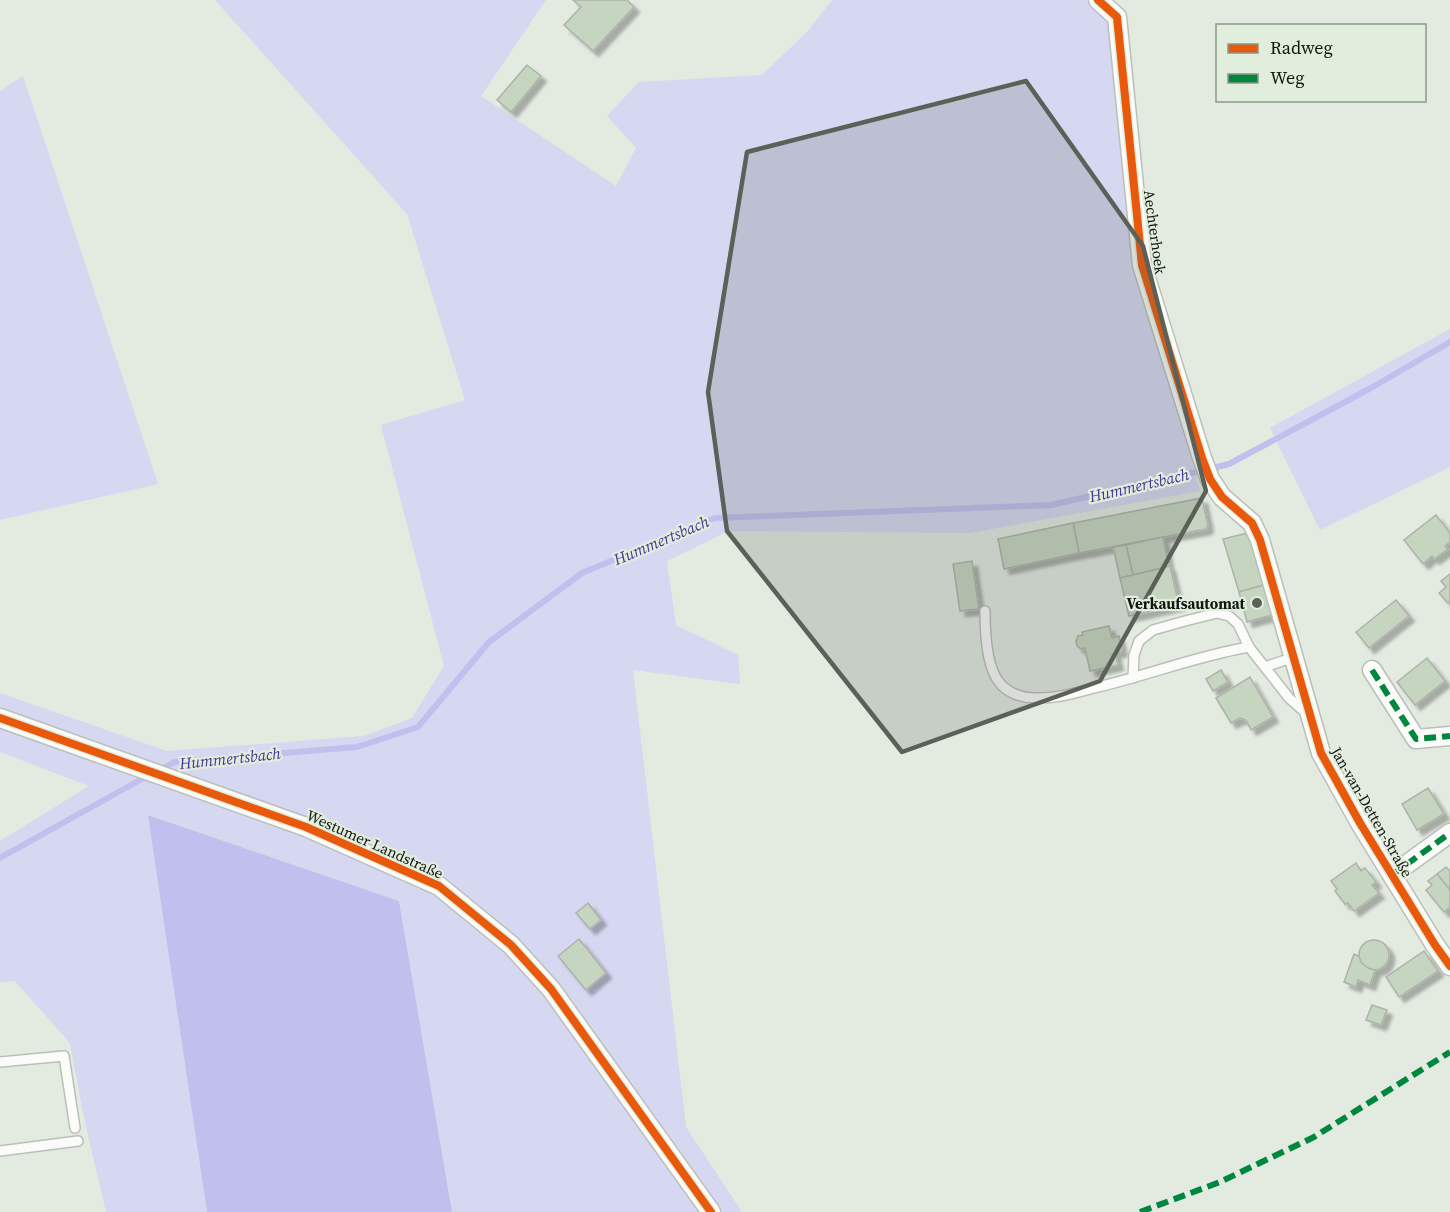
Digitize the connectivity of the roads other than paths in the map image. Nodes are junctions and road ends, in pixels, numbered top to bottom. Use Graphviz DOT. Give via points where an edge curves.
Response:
graph roads {
  1 [pos="1098,0"];
  2 [pos="1117,8"];
  3 [pos="1252,523"];
  4 [pos="985,611"];
  5 [pos="1249,647"];
  6 [pos="1294,657"];
  7 [pos="1265,667"];
  8 [pos="1372,670"];
  9 [pos="1133,678"];
  10 [pos="1311,717"];
  11 [pos="0,718"];
  12 [pos="1450,736"];
  13 [pos="1450,833"];
  14 [pos="1392,875"];
  15 [pos="1450,966"];
  16 [pos="0,1062"];
  17 [pos="75,1128"];
  18 [pos="78,1141"];
  19 [pos="0,1151"];
  20 [pos="711,1212"];
  1 -- 2 [label="street, Aechterhoek"];
  2 -- 3 [label="street, Aechterhoek" via="1142,265 1210,479 1222,497"];
  3 -- 6 [label="street, Jan-van-Detten-Straße"];
  4 -- 9 [label="lane" via="985,632 997,680 1014,694 1035,699 1055,697"];
  5 -- 7 [label="lane"];
  5 -- 9 [label="lane"];
  5 -- 9 [label="lane" via="1238,624 1229,616 1217,613 1174,624 1153,630 1139,641"];
  6 -- 7 [label="lane"];
  6 -- 10 [label="street, Jan-van-Detten-Straße"];
  7 -- 10 [label="lane" via="1289,698"];
  8 -- 12 [label="street" via="1416,739"];
  10 -- 14 [label="street, Jan-van-Detten-Straße" via="1321,753"];
  11 -- 20 [label="street, Westumer Landstraße" via="306,827 439,886 511,945 550,989"];
  13 -- 14 [label="street"];
  14 -- 15 [label="street, Jan-van-Detten-Straße"];
  16 -- 17 [label="lane" via="64,1056"];
  18 -- 19 [label="lane"];
}
